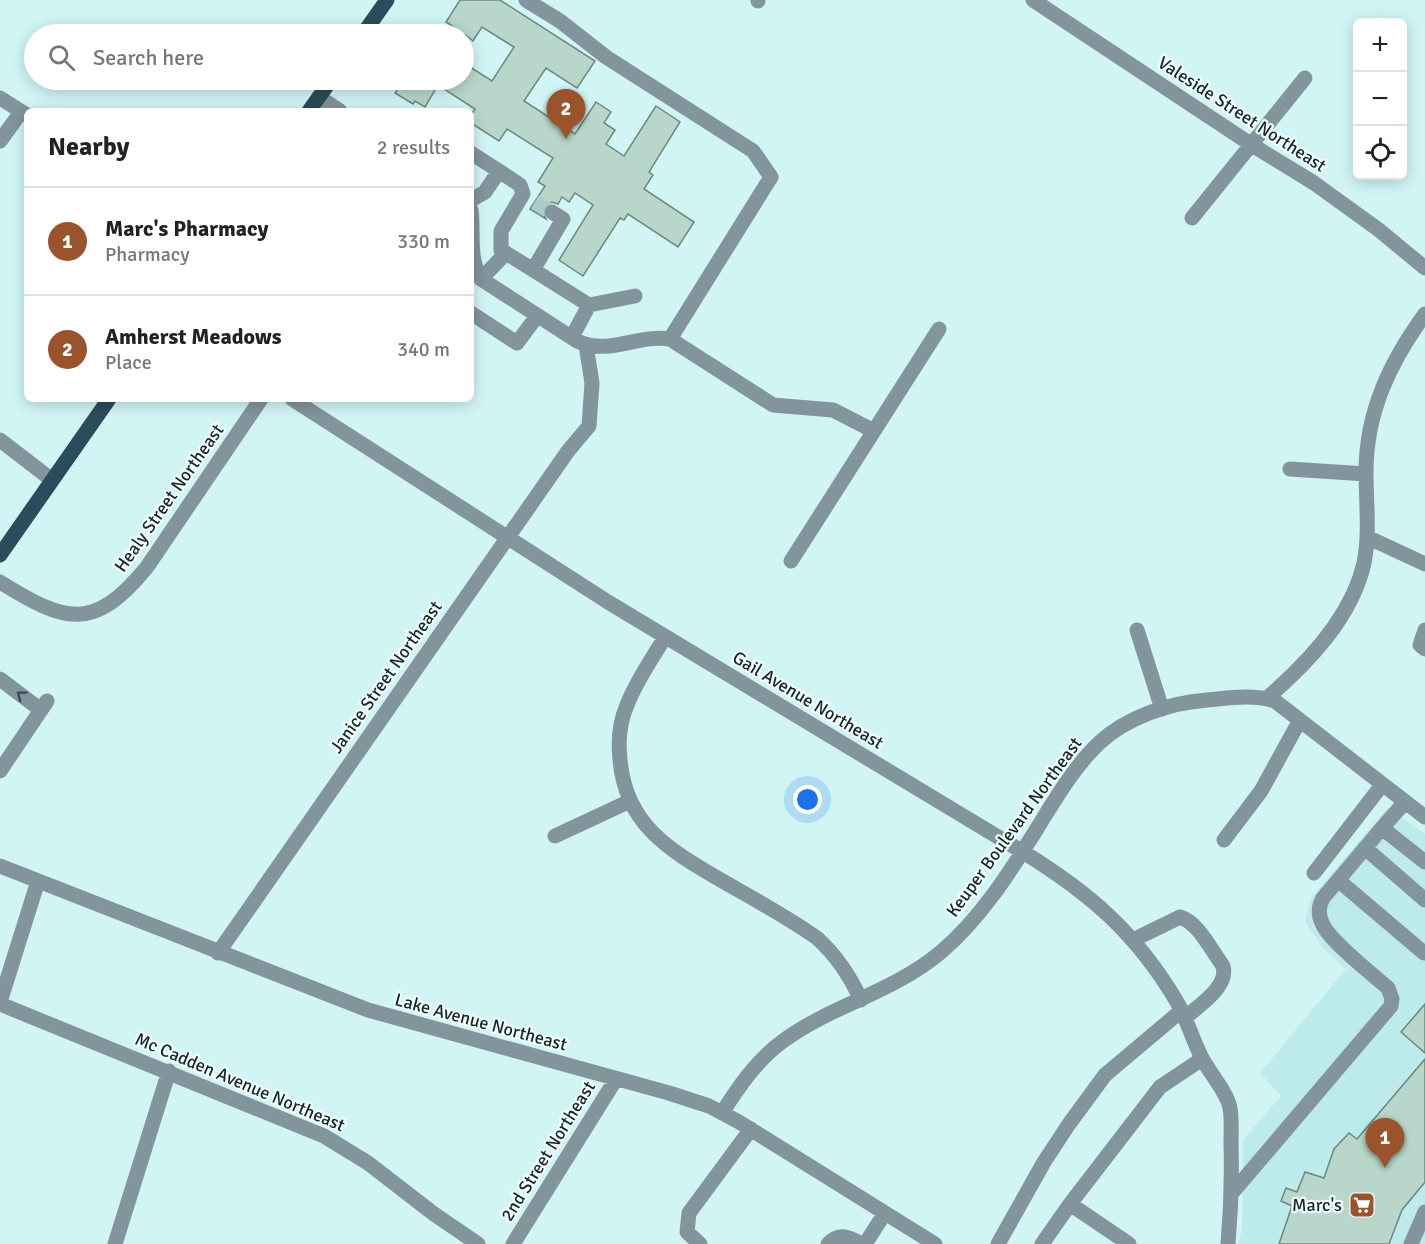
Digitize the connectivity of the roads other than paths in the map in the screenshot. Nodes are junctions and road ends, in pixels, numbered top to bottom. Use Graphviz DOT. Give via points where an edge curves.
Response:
graph roads {
  1 [pos="387,0"];
  2 [pos="526,0"];
  3 [pos="1033,0"];
  4 [pos="370,24"];
  5 [pos="1305,78"];
  6 [pos="324,90"];
  7 [pos="319,97"];
  8 [pos="0,98"];
  9 [pos="311,108"];
  10 [pos="336,108"];
  11 [pos="24,114"];
  12 [pos="0,141"];
  13 [pos="1252,145"];
  14 [pos="474,155"];
  15 [pos="499,171"];
  16 [pos="474,198"];
  17 [pos="552,212"];
  18 [pos="1192,218"];
  19 [pos="506,253"];
  20 [pos="474,264"];
  21 [pos="1425,268"];
  22 [pos="533,270"];
  23 [pos="477,281"];
  24 [pos="635,296"];
  25 [pos="589,305"];
  26 [pos="1425,314"];
  27 [pos="474,315"];
  28 [pos="537,316"];
  29 [pos="939,329"];
  30 [pos="572,337"];
  31 [pos="670,339"];
  32 [pos="586,345"];
  33 [pos="107,402"];
  34 [pos="259,402"];
  35 [pos="297,402"];
  36 [pos="874,431"];
  37 [pos="0,440"];
  38 [pos="1290,469"];
  39 [pos="1366,474"];
  40 [pos="52,480"];
  41 [pos="1367,537"];
  42 [pos="507,538"];
  43 [pos="0,555"];
  44 [pos="790,561"];
  45 [pos="1425,564"];
  46 [pos="0,582"];
  47 [pos="1137,630"];
  48 [pos="1425,630"];
  49 [pos="665,637"];
  50 [pos="1425,649"];
  51 [pos="0,680"];
  52 [pos="1267,698"];
  53 [pos="1162,709"];
  54 [pos="1300,720"];
  55 [pos="0,771"];
  56 [pos="1382,785"];
  57 [pos="630,801"];
  58 [pos="1405,802"];
  59 [pos="1425,818"];
  60 [pos="1382,828"];
  61 [pos="555,836"];
  62 [pos="1224,840"];
  63 [pos="1365,848"];
  64 [pos="1023,852"];
  65 [pos="1425,862"];
  66 [pos="0,866"];
  67 [pos="1314,873"];
  68 [pos="1338,880"];
  69 [pos="38,881"];
  70 [pos="1425,900"];
  71 [pos="1132,940"];
  72 [pos="1425,952"];
  73 [pos="218,953"];
  74 [pos="861,1000"];
  75 [pos="0,1003"];
  76 [pos="1183,1015"];
  77 [pos="1203,1059"];
  78 [pos="169,1071"];
  79 [pos="616,1079"];
  80 [pos="722,1113"];
  81 [pos="751,1129"];
  82 [pos="1232,1193"];
  83 [pos="1070,1204"];
  84 [pos="1425,1212"];
  85 [pos="885,1213"];
  86 [pos="115,1244"];
  87 [pos="478,1244"];
  88 [pos="513,1244"];
  89 [pos="700,1244"];
  90 [pos="828,1244"];
  91 [pos="863,1244"];
  92 [pos="935,1244"];
  93 [pos="998,1244"];
  94 [pos="1042,1244"];
  95 [pos="1129,1244"];
  96 [pos="1228,1244"];
  97 [pos="1411,1244"];
  1 -- 4 [label="main road"];
  2 -- 31 [label="street" via="606,57 753,151 771,177"];
  3 -- 13 [label="street, Valeside Street Northeast"];
  5 -- 13 [label="street"];
  6 -- 7 [label="main road"];
  7 -- 9 [label="main road"];
  7 -- 10 [label="street"];
  8 -- 11 [label="street"];
  11 -- 12 [label="street"];
  13 -- 18 [label="street"];
  13 -- 21 [label="street, Valeside Street Northeast" via="1314,183"];
  14 -- 15 [label="street"];
  15 -- 16 [label="street" via="485,192"];
  15 -- 19 [label="street" via="520,185 529,198 501,231 501,249"];
  17 -- 22 [label="street" via="563,219"];
  19 -- 22 [label="street"];
  19 -- 23 [label="street"];
  20 -- 23 [label="street"];
  22 -- 25 [label="street"];
  23 -- 28 [label="street"];
  24 -- 25 [label="street"];
  25 -- 30 [label="street"];
  26 -- 39 [label="street" via="1395,358 1383,384 1369,432"];
  27 -- 28 [label="street" via="517,343"];
  28 -- 30 [label="street"];
  29 -- 36 [label="street"];
  30 -- 32 [label="street"];
  31 -- 32 [label="street" via="650,338 606,347"];
  31 -- 36 [label="street" via="773,405 833,410"];
  32 -- 42 [label="street, Janice Street Northeast" via="592,383 590,426"];
  33 -- 40 [label="main road"];
  34 -- 46 [label="street, Healy Street Northeast" via="147,567 113,601 85,614 66,614 44,608"];
  35 -- 42 [label="street, Gail Avenue Northeast"];
  36 -- 44 [label="street"];
  37 -- 40 [label="street"];
  38 -- 39 [label="street"];
  39 -- 41 [label="street"];
  40 -- 43 [label="main road"];
  41 -- 45 [label="street"];
  41 -- 52 [label="street" via="1364,564 1342,613 1290,679"];
  42 -- 49 [label="street, Gail Avenue Northeast"];
  42 -- 73 [label="street, Janice Street Northeast"];
  47 -- 53 [label="street"];
  48 -- 50 [label="street" via="1420,645"];
  49 -- 57 [label="street" via="634,688 623,717 620,760"];
  49 -- 64 [label="street, Gail Avenue Northeast"];
  55 -- 51 [label="street, one-way" via="44,706"];
  52 -- 53 [label="street, Keuper Boulevard Northeast" via="1197,701"];
  52 -- 54 [label="street"];
  53 -- 64 [label="street, Keuper Boulevard Northeast" via="1128,723 1101,742 1063,787"];
  54 -- 56 [label="street"];
  54 -- 62 [label="street" via="1261,791"];
  56 -- 58 [label="street"];
  56 -- 67 [label="street"];
  57 -- 61 [label="street"];
  57 -- 74 [label="street" via="648,829 672,851 817,938 845,968"];
  58 -- 59 [label="street"];
  58 -- 60 [label="street"];
  60 -- 63 [label="street"];
  60 -- 65 [label="street"];
  63 -- 68 [label="street"];
  63 -- 70 [label="street"];
  64 -- 71 [label="street, Gail Avenue Northeast" via="1094,901"];
  64 -- 74 [label="street, Keuper Boulevard Northeast" via="973,920 941,952 894,984"];
  66 -- 69 [label="street, Lake Avenue Northeast"];
  68 -- 72 [label="street"];
  68 -- 82 [label="street" via="1321,903 1322,923 1388,988 1391,1006"];
  69 -- 73 [label="street, Lake Avenue Northeast"];
  69 -- 75 [label="street"];
  71 -- 76 [label="street, Gail Avenue Northeast" via="1149,958"];
  71 -- 76 [label="street" via="1180,917 1195,927 1223,966 1221,984"];
  73 -- 79 [label="street, Lake Avenue Northeast" via="368,1010"];
  74 -- 80 [label="street, Keuper Boulevard Northeast" via="809,1024 771,1050 738,1087"];
  75 -- 78 [label="street, Mc Cadden Avenue Northeast"];
  76 -- 77 [label="street, Gail Avenue Northeast"];
  76 -- 93 [label="street" via="1105,1075 1050,1153"];
  77 -- 82 [label="street, Gail Avenue Northeast" via="1230,1106"];
  77 -- 83 [label="street" via="1160,1087"];
  78 -- 86 [label="street"];
  78 -- 87 [label="street, Mc Cadden Avenue Northeast" via="342,1146"];
  79 -- 80 [label="street, Lake Avenue Northeast"];
  79 -- 88 [label="street, 2nd Street Northeast"];
  80 -- 81 [label="street, Lake Avenue Northeast"];
  81 -- 85 [label="street, Lake Avenue Northeast"];
  81 -- 89 [label="street" via="689,1213 687,1232"];
  82 -- 96 [label="street"];
  83 -- 94 [label="street"];
  83 -- 95 [label="street"];
  84 -- 97 [label="street"];
  85 -- 91 [label="street"];
  85 -- 92 [label="street, Lake Avenue Northeast"];
  90 -- 91 [label="street" via="843,1236"];
}
